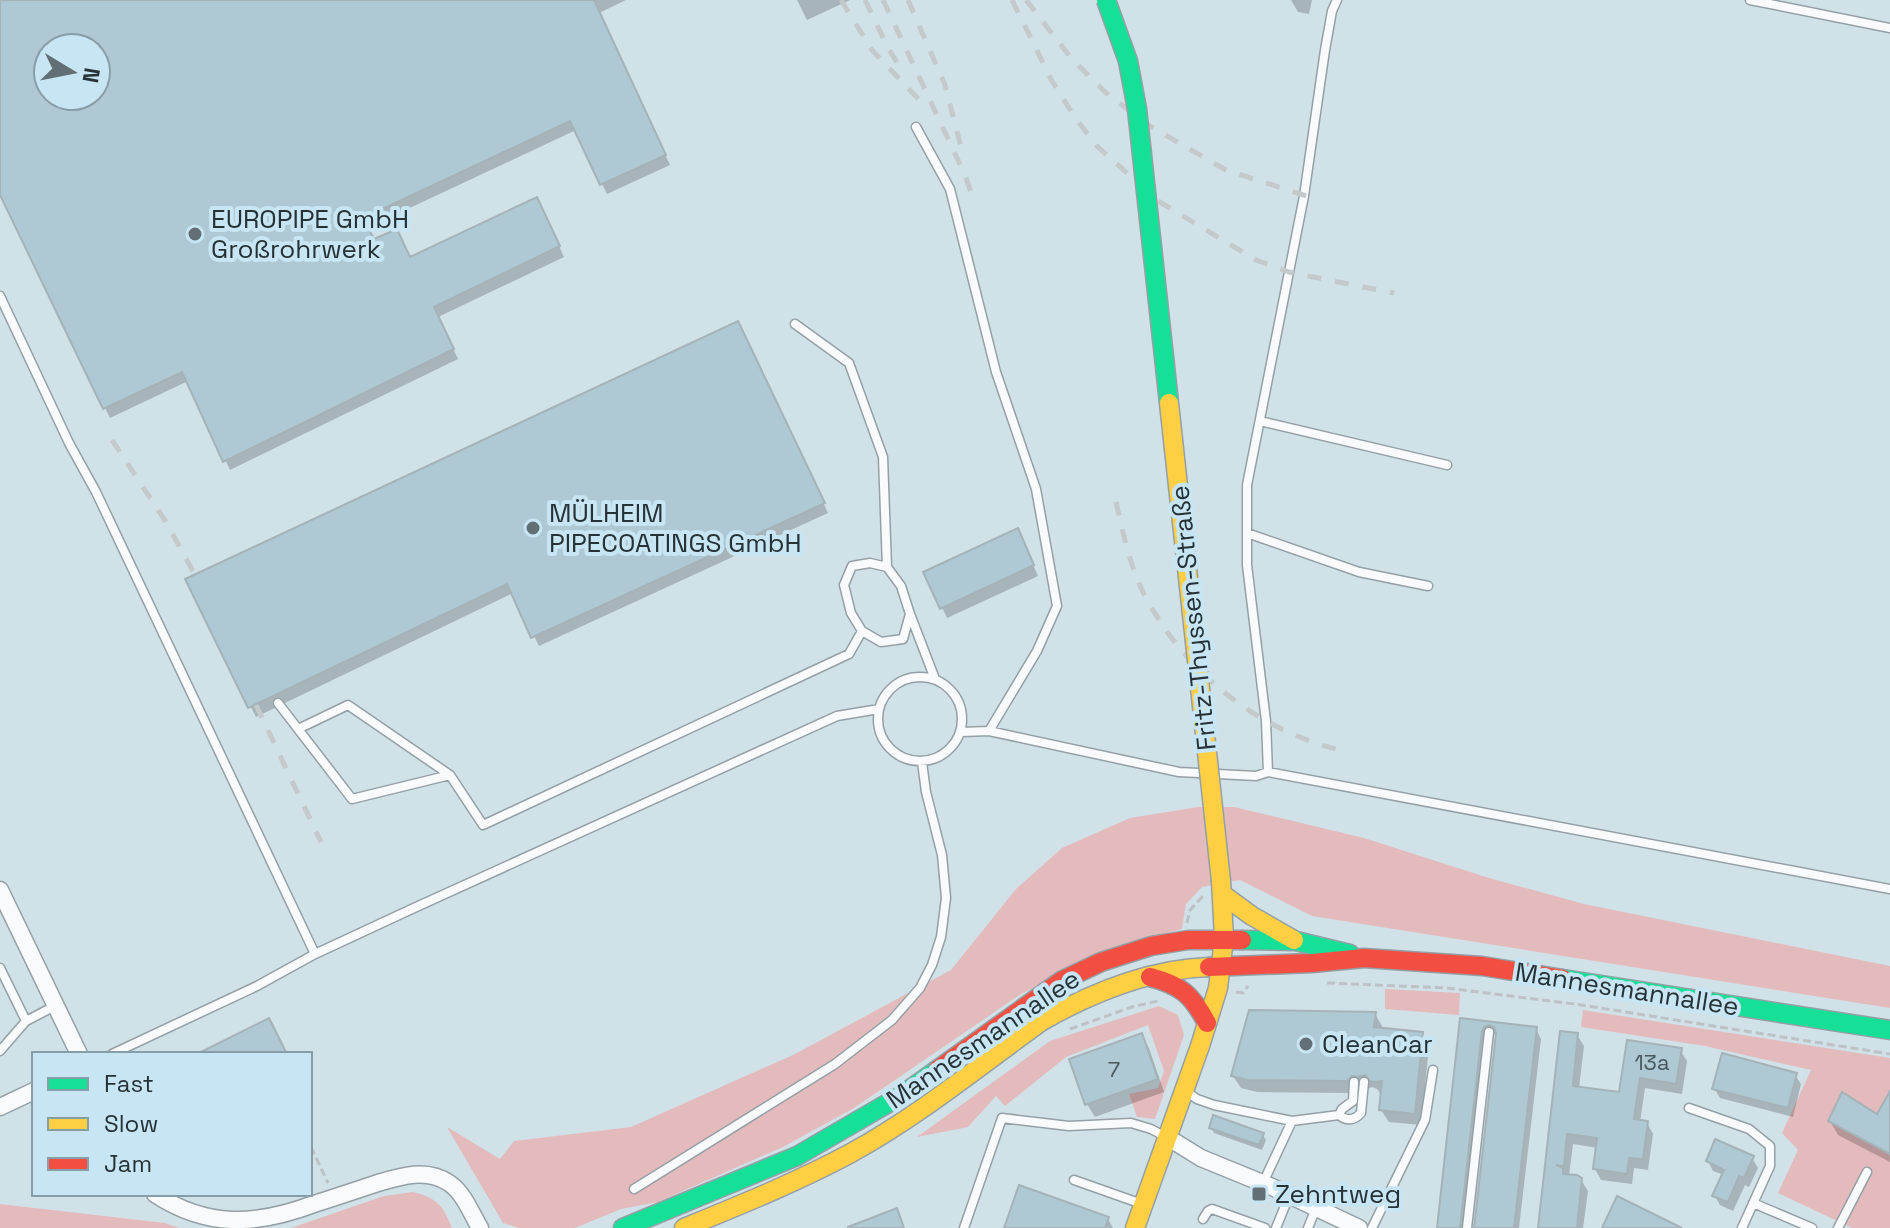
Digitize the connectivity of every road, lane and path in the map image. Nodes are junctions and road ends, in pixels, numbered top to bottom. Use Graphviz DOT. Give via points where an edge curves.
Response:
graph roads {
  1 [pos="1106,0"];
  2 [pos="1337,0"];
  3 [pos="1750,0"];
  4 [pos="1890,28"];
  5 [pos="916,127"];
  6 [pos="0,296"];
  7 [pos="795,324"];
  8 [pos="1260,421"];
  9 [pos="1447,465"];
  10 [pos="1247,533"];
  11 [pos="887,567"];
  12 [pos="1428,586"];
  13 [pos="910,614"];
  14 [pos="862,631"];
  15 [pos="935,679"];
  16 [pos="278,703"];
  17 [pos="879,709"];
  18 [pos="298,729"];
  19 [pos="989,731"];
  20 [pos="961,732"];
  21 [pos="922,762"];
  22 [pos="1268,772"];
  23 [pos="450,775"];
  24 [pos="1221,888"];
  25 [pos="1890,889"];
  26 [pos="0,890"];
  27 [pos="1224,939"];
  28 [pos="1296,941"];
  29 [pos="315,954"];
  30 [pos="1364,958"];
  31 [pos="1222,965"];
  32 [pos="0,968"];
  33 [pos="1148,976"];
  34 [pos="1250,983"];
  35 [pos="1314,983"];
  36 [pos="1218,988"];
  37 [pos="56,1005"];
  38 [pos="26,1021"];
  39 [pos="1207,1023"];
  40 [pos="1890,1030"];
  41 [pos="1489,1032"];
  42 [pos="0,1051"];
  43 [pos="78,1052"];
  44 [pos="116,1052"];
  45 [pos="1890,1054"];
  46 [pos="1433,1070"];
  47 [pos="1354,1082"];
  48 [pos="1364,1082"];
  49 [pos="1184,1089"];
  50 [pos="32,1092"];
  51 [pos="0,1107"];
  52 [pos="1689,1108"];
  53 [pos="1339,1115"];
  54 [pos="1292,1121"];
  55 [pos="1167,1137"];
  56 [pos="312,1149"];
  57 [pos="1867,1172"];
  58 [pos="1074,1180"];
  59 [pos="1263,1183"];
  60 [pos="634,1189"];
  61 [pos="1289,1195"];
  62 [pos="157,1196"];
  63 [pos="335,1197"];
  64 [pos="1753,1203"];
  65 [pos="1143,1205"];
  66 [pos="1316,1208"];
  67 [pos="1203,1219"];
  68 [pos="480,1228"];
  69 [pos="623,1228"];
  70 [pos="684,1228"];
  71 [pos="964,1228"];
  72 [pos="1135,1228"];
  73 [pos="1265,1228"];
  74 [pos="1276,1228"];
  75 [pos="1308,1228"];
  76 [pos="1359,1228"];
  77 [pos="1372,1228"];
  78 [pos="1467,1228"];
  79 [pos="1742,1228"];
  80 [pos="1812,1228"];
  81 [pos="1838,1228"];
  1 -- 24 [label="main road, Fritz-Thyssen-Straße, bridge" via="1128,61 1137,109"];
  2 -- 8 [label="lane"];
  3 -- 4 [label="lane"];
  5 -- 19 [label="lane" via="950,189 996,372 1036,489 1057,606"];
  6 -- 29 [label="lane"];
  7 -- 11 [label="lane" via="849,363 883,457"];
  8 -- 9 [label="lane"];
  8 -- 10 [label="lane" via="1247,485"];
  10 -- 12 [label="lane" via="1359,572"];
  10 -- 22 [label="lane"];
  11 -- 13 [label="lane" via="901,586"];
  11 -- 14 [label="lane" via="852,566 844,585"];
  13 -- 14 [label="lane" via="903,639 881,642"];
  13 -- 15 [label="lane"];
  14 -- 23 [label="lane" via="849,654 483,825"];
  15 -- 17 [label="lane" via="900,681"];
  15 -- 20 [label="lane" via="958,699"];
  16 -- 18 [label="lane"];
  17 -- 21 [label="lane" via="885,743 906,760"];
  17 -- 29 [label="lane" via="837,716"];
  18 -- 23 [label="lane" via="348,705"];
  18 -- 23 [label="lane" via="352,799"];
  19 -- 20 [label="lane"];
  19 -- 22 [label="lane" via="1179,772"];
  20 -- 21 [label="lane" via="952,748"];
  21 -- 60 [label="lane" via="946,898 941,937 920,988 892,1020 835,1064"];
  22 -- 25 [label="lane"];
  24 -- 27 [label="main road, Fritz-Thyssen-Straße"];
  24 -- 28 [label="main road" via="1252,916"];
  26 -- 37 [label="street"];
  27 -- 28 [label="main road, Mannesmannallee"];
  27 -- 31 [label="main road, Fritz-Thyssen-Straße"];
  27 -- 69 [label="main road, Mannesmannallee" via="1151,946 1061,981 849,1127 797,1156"];
  28 -- 30 [label="main road, Mannesmannallee"];
  29 -- 44 [label="lane"];
  30 -- 31 [label="main road, Mannesmannallee"];
  30 -- 40 [label="main road, Mannesmannallee" via="1482,966"];
  31 -- 33 [label="main road, Mannesmannallee"];
  31 -- 36 [label="main road, Fritz-Thyssen-Straße"];
  32 -- 38 [label="lane"];
  33 -- 39 [label="main road" via="1188,993"];
  33 -- 70 [label="main road, Mannesmannallee" via="1090,996 1042,1021 853,1152"];
  34 -- 36 [label="path" via="1243,993"];
  35 -- 45 [label="path" via="1446,988"];
  36 -- 39 [label="main road, Fritz-Thyssen-Straße"];
  37 -- 38 [label="lane"];
  37 -- 43 [label="street"];
  38 -- 42 [label="lane"];
  39 -- 49 [label="main road, Fritz-Thyssen-Straße"];
  41 -- 78 [label="lane"];
  46 -- 77 [label="lane" via="1425,1120"];
  47 -- 53 [label="lane" via="1353,1101"];
  48 -- 53 [label="lane" via="1358,1117"];
  49 -- 54 [label="lane" via="1214,1105"];
  49 -- 55 [label="main road, Fritz-Thyssen-Straße"];
  50 -- 51 [label="street"];
  52 -- 64 [label="lane" via="1749,1129 1770,1146 1770,1166"];
  53 -- 54 [label="lane"];
  54 -- 59 [label="lane"];
  55 -- 59 [label="street" via="1201,1158"];
  55 -- 65 [label="main road, Fritz-Thyssen-Straße"];
  55 -- 71 [label="lane" via="1131,1123 1069,1126 1002,1118"];
  56 -- 63 [label="path"];
  57 -- 81 [label="lane"];
  58 -- 65 [label="lane"];
  59 -- 61 [label="street"];
  61 -- 66 [label="street"];
  61 -- 74 [label="lane"];
  62 -- 63 [label="street" via="194,1220 219,1225 273,1219"];
  63 -- 68 [label="street" via="408,1174 433,1176 450,1183"];
  64 -- 79 [label="lane"];
  64 -- 80 [label="lane"];
  65 -- 72 [label="main road, Fritz-Thyssen-Straße"];
  66 -- 75 [label="lane"];
  66 -- 76 [label="street"];
  67 -- 73 [label="lane" via="1212,1209"];
}
